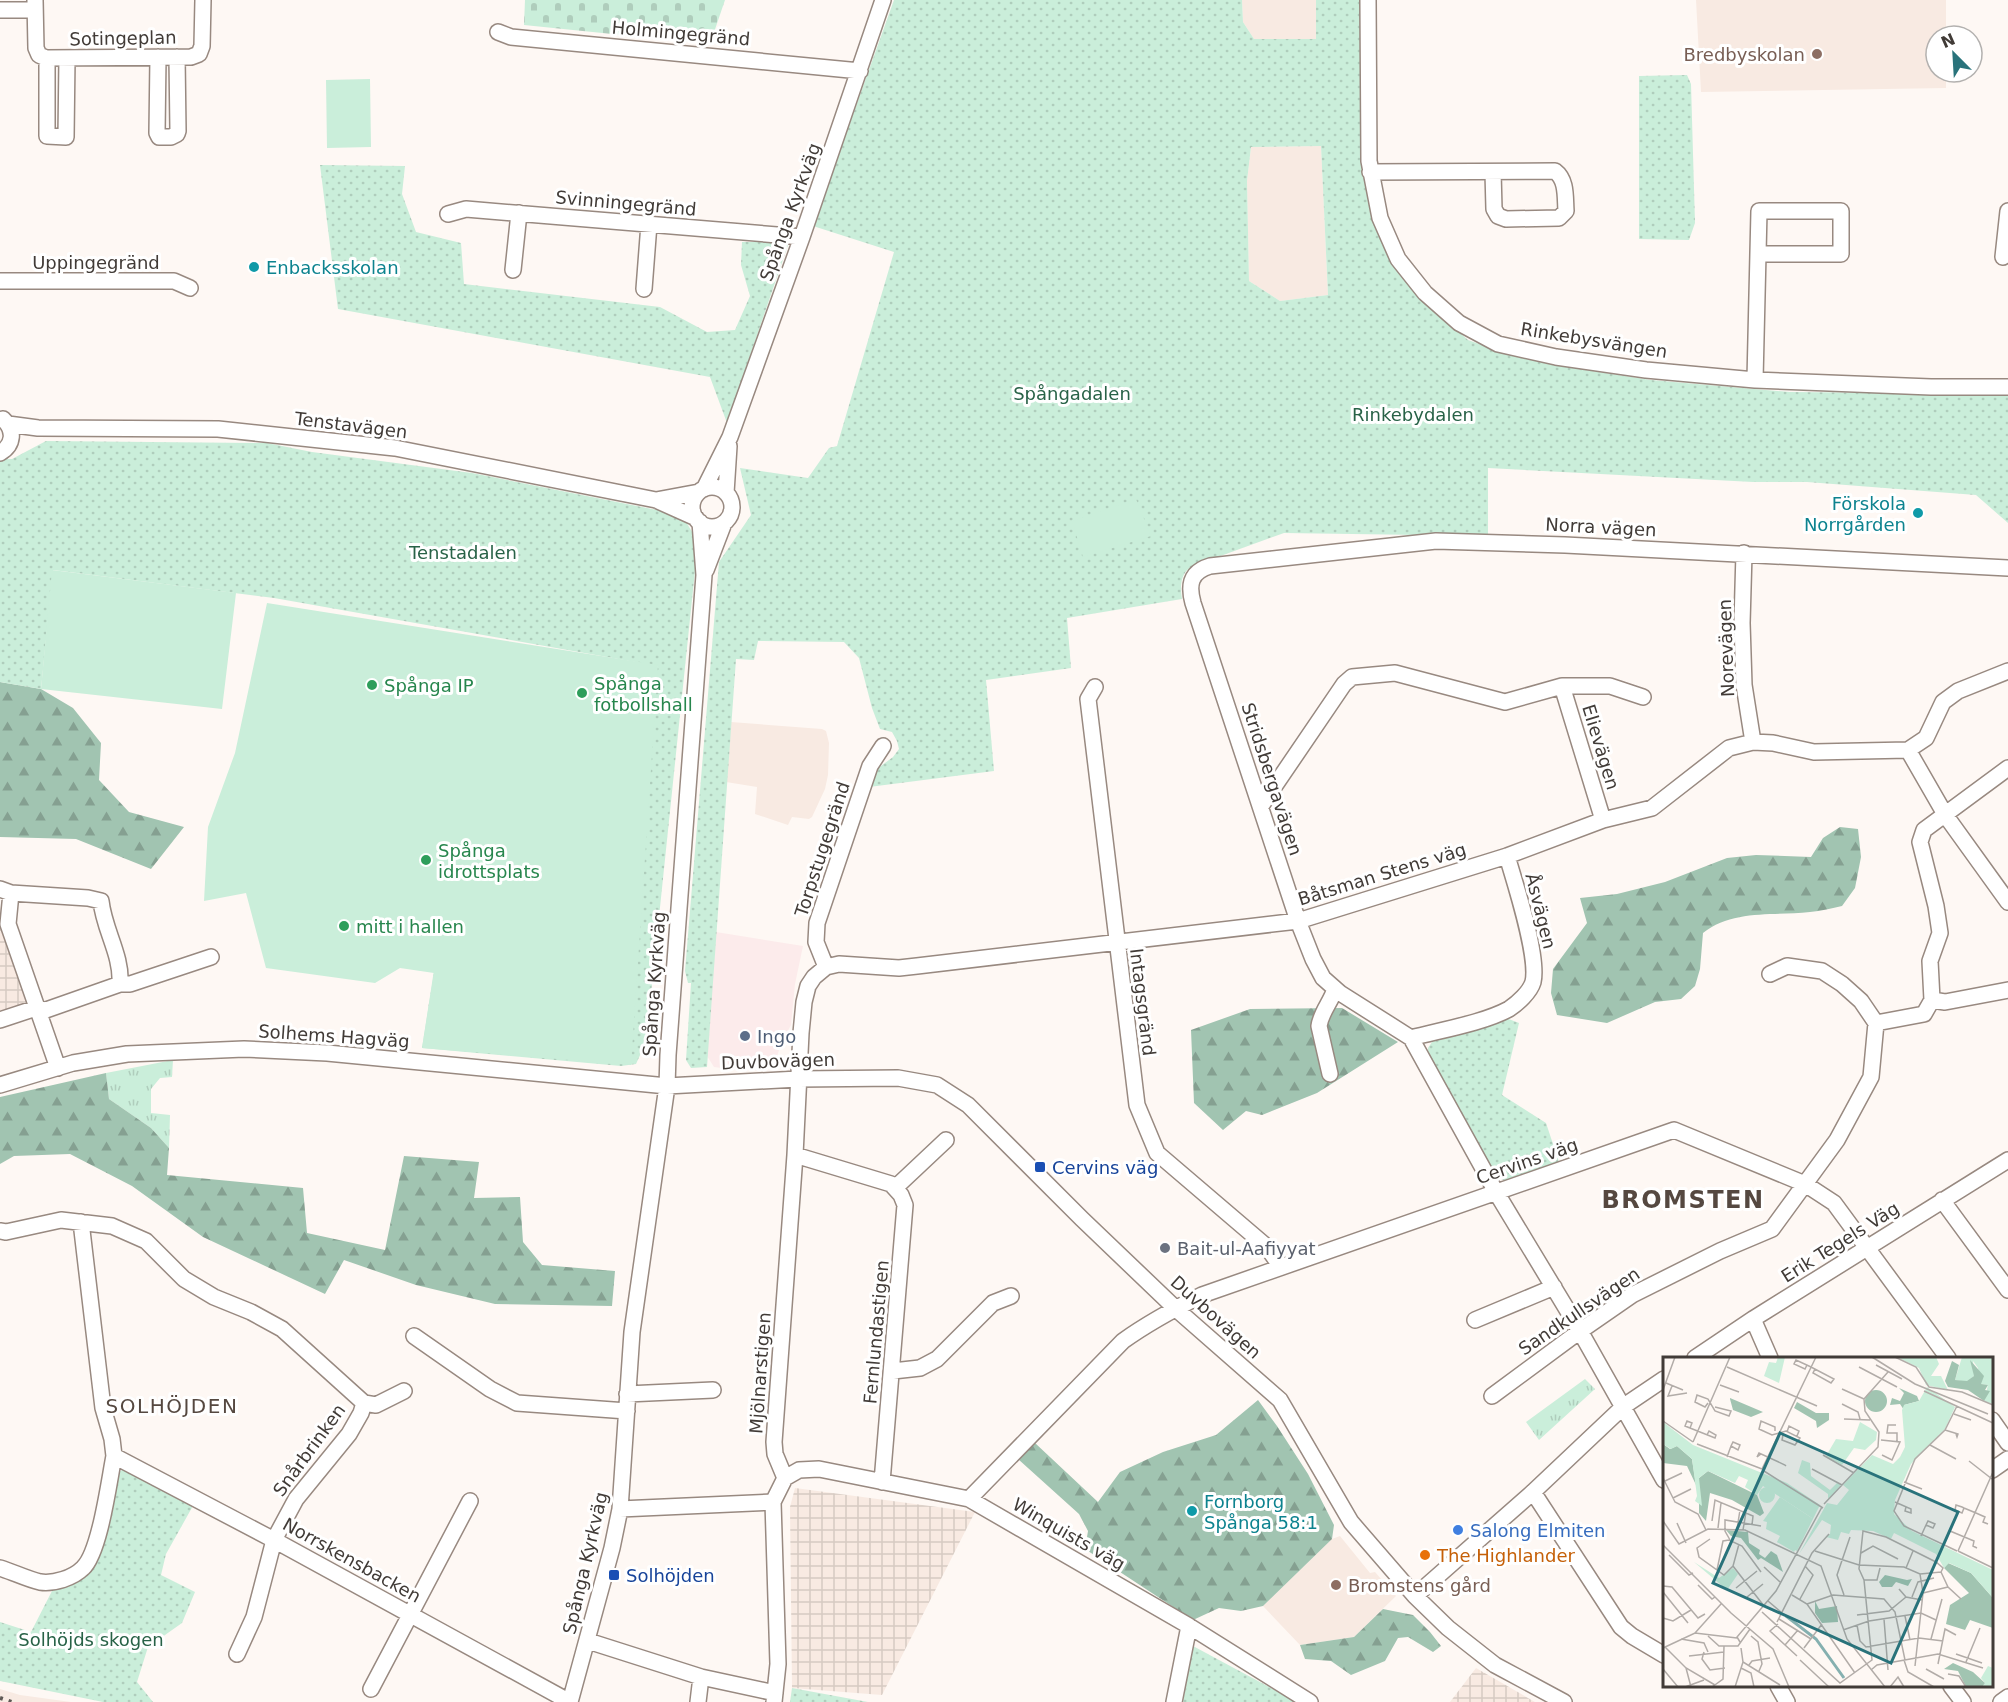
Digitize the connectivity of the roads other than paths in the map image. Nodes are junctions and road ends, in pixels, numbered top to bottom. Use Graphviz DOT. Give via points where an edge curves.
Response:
graph roads {
  1 [pos="202,0"];
  2 [pos="883,0"];
  3 [pos="1368,0"];
  4 [pos="34,5"];
  5 [pos="0,10"];
  6 [pos="498,32"];
  7 [pos="158,57"];
  8 [pos="177,57"];
  9 [pos="47,58"];
  10 [pos="67,58"];
  11 [pos="860,71"];
  12 [pos="1370,172"];
  13 [pos="1493,172"];
  14 [pos="2008,211"];
  15 [pos="519,213"];
  16 [pos="448,214"];
  17 [pos="649,224"];
  18 [pos="802,237"];
  19 [pos="1758,255"];
  20 [pos="2002,257"];
  21 [pos="513,270"];
  22 [pos="0,281"];
  23 [pos="190,288"];
  24 [pos="644,289"];
  25 [pos="1755,380"];
  26 [pos="2008,387"];
  27 [pos="4,421"];
  28 [pos="38,428"];
  29 [pos="730,437"];
  30 [pos="5,448"];
  31 [pos="702,490"];
  32 [pos="726,493"];
  33 [pos="656,500"];
  34 [pos="698,520"];
  35 [pos="724,523"];
  36 [pos="1744,554"];
  37 [pos="2008,568"];
  38 [pos="1195,574"];
  39 [pos="704,575"];
  40 [pos="2008,671"];
  41 [pos="1562,686"];
  42 [pos="1095,687"];
  43 [pos="1643,697"];
  44 [pos="1753,742"];
  45 [pos="883,746"];
  46 [pos="1908,750"];
  47 [pos="2008,768"];
  48 [pos="1261,806"];
  49 [pos="1946,816"];
  50 [pos="1603,820"];
  51 [pos="1508,856"];
  52 [pos="5,891"];
  53 [pos="2008,902"];
  54 [pos="1298,921"];
  55 [pos="1116,943"];
  56 [pos="211,957"];
  57 [pos="826,967"];
  58 [pos="1770,974"];
  59 [pos="120,984"];
  60 [pos="1335,989"];
  61 [pos="2008,990"];
  62 [pos="1932,999"];
  63 [pos="36,1008"];
  64 [pos="0,1020"];
  65 [pos="1876,1023"];
  66 [pos="1412,1038"];
  67 [pos="58,1068"];
  68 [pos="1330,1074"];
  69 [pos="798,1079"];
  70 [pos="0,1084"];
  71 [pos="667,1086"];
  72 [pos="946,1140"];
  73 [pos="795,1155"];
  74 [pos="2008,1160"];
  75 [pos="1805,1184"];
  76 [pos="896,1187"];
  77 [pos="1496,1192"];
  78 [pos="1942,1200"];
  79 [pos="81,1222"];
  80 [pos="0,1231"];
  81 [pos="1869,1248"];
  82 [pos="1281,1267"];
  83 [pos="1554,1287"];
  84 [pos="2008,1290"];
  85 [pos="1011,1296"];
  86 [pos="1176,1308"];
  87 [pos="1753,1319"];
  88 [pos="1475,1320"];
  89 [pos="1580,1331"];
  90 [pos="414,1335"];
  91 [pos="1698,1357"];
  92 [pos="1769,1357"];
  93 [pos="1947,1357"];
  94 [pos="893,1371"];
  95 [pos="1663,1380"];
  96 [pos="713,1390"];
  97 [pos="404,1391"];
  98 [pos="627,1394"];
  99 [pos="1492,1396"];
  100 [pos="364,1403"];
  101 [pos="1624,1406"];
  102 [pos="627,1411"];
  103 [pos="1993,1421"];
  104 [pos="2008,1443"];
  105 [pos="114,1456"];
  106 [pos="2008,1459"];
  107 [pos="1993,1469"];
  108 [pos="1663,1476"];
  109 [pos="785,1478"];
  110 [pos="882,1482"];
  111 [pos="1533,1492"];
  112 [pos="969,1498"];
  113 [pos="470,1501"];
  114 [pos="773,1502"];
  115 [pos="620,1509"];
  116 [pos="274,1540"];
  117 [pos="0,1568"];
  118 [pos="1415,1596"];
  119 [pos="411,1615"];
  120 [pos="1189,1626"];
  121 [pos="588,1641"];
  122 [pos="237,1654"];
  123 [pos="1663,1654"];
  124 [pos="701,1677"];
  125 [pos="1779,1687"];
  126 [pos="1952,1687"];
  127 [pos="370,1689"];
  128 [pos="775,1697"];
  129 [pos="2008,1697"];
  130 [pos="570,1702"];
  131 [pos="698,1702"];
  132 [pos="1174,1702"];
  133 [pos="1310,1702"];
  134 [pos="1564,1702"];
  135 [pos="1787,1702"];
  136 [pos="1963,1702"];
  137 [pos="2001,1702"];
  1 -- 8 [label="street, Sotingeplan" via="199,54"];
  2 -- 11 [label="street, Spånga Kyrkväg"];
  3 -- 12 [label="street, Rinkebysvängen"];
  4 -- 5 [label="street, Sotingeplan"];
  4 -- 9 [label="street, Sotingeplan" via="36,48 39,55"];
  6 -- 11 [label="street, Holmingegränd" via="512,37"];
  7 -- 8 [label="street, Sotingeplan"];
  7 -- 8 [label="street" via="157,134 171,137 178,131"];
  7 -- 10 [label="street, Sotingeplan"];
  9 -- 10 [label="street, Sotingeplan"];
  9 -- 10 [label="street" via="47,136 58,137 66,137"];
  11 -- 18 [label="street, Spånga Kyrkväg"];
  12 -- 13 [label="street"];
  12 -- 25 [label="street, Rinkebysvängen" via="1380,218 1398,259 1425,293 1459,323 1498,344 1556,357"];
  13 -- 13 [label="street" via="1555,171 1564,182 1566,211 1559,218 1498,216 1494,209"];
  14 -- 20 [label="street"];
  15 -- 16 [label="street, Svinningegränd" via="466,209"];
  15 -- 17 [label="street, Svinningegränd"];
  15 -- 21 [label="street"];
  17 -- 18 [label="street, Svinningegränd"];
  17 -- 24 [label="street"];
  18 -- 29 [label="street, Spånga Kyrkväg"];
  19 -- 19 [label="street" via="1759,211 1841,211 1841,254"];
  19 -- 25 [label="street"];
  22 -- 23 [label="street, Uppingegränd" via="174,281"];
  25 -- 26 [label="street, Rinkebysvängen"];
  27 -- 28 [label="street, Tenstavägen"];
  27 -- 30 [label="street" via="12,433"];
  28 -- 30 [label="street, Tenstavägen"];
  28 -- 33 [label="street, Tenstavägen" via="218,429 395,448"];
  29 -- 31 [label="street, Spånga Kyrkväg"];
  29 -- 32 [label="street, Spånga Kyrkväg"];
  31 -- 32 [label="street" via="716,487"];
  31 -- 33 [label="street, Tenstavägen"];
  31 -- 34 [label="street" via="692,507"];
  32 -- 35 [label="street" via="732,509"];
  33 -- 34 [label="street, Tenstavägen"];
  34 -- 35 [label="street" via="709,526"];
  34 -- 39 [label="street, Spånga Kyrkväg"];
  35 -- 39 [label="street, Spånga Kyrkväg"];
  36 -- 37 [label="street, Norra vägen"];
  36 -- 38 [label="street, Norra vägen" via="1436,541 1210,566"];
  36 -- 44 [label="street, Norevägen" via="1744,685"];
  38 -- 48 [label="street, Stridsbergavägen" via="1189,590"];
  39 -- 71 [label="street, Spånga Kyrkväg"];
  40 -- 46 [label="street" via="1958,691 1943,702 1926,738"];
  41 -- 43 [label="street" via="1610,686"];
  41 -- 48 [label="street" via="1505,702 1395,673 1352,677"];
  41 -- 50 [label="street, Elievägen"];
  42 -- 55 [label="street, Intagsgränd" via="1088,699"];
  44 -- 46 [label="street, Båtsman Stens väg" via="1814,752"];
  44 -- 50 [label="street, Båtsman Stens väg" via="1729,748 1652,808"];
  45 -- 57 [label="street, Torpstugegränd" via="870,766 817,923 816,942"];
  46 -- 49 [label="street"];
  47 -- 49 [label="street"];
  48 -- 54 [label="street, Stridsbergavägen"];
  49 -- 53 [label="street"];
  49 -- 62 [label="street" via="1924,830 1920,842 1940,933 1930,961"];
  50 -- 51 [label="street, Båtsman Stens väg"];
  51 -- 54 [label="street, Båtsman Stens väg"];
  51 -- 66 [label="street, Åsvägen" via="1534,957 1533,982 1525,996 1493,1016"];
  52 -- 59 [label="street" via="101,902 121,968"];
  52 -- 63 [label="street" via="8,924"];
  54 -- 55 [label="street, Båtsman Stens väg"];
  54 -- 60 [label="street, Stridsbergavägen" via="1312,959"];
  55 -- 57 [label="street, Båtsman Stens väg" via="899,968 839,964"];
  55 -- 82 [label="street, Intagsgränd" via="1137,1105 1157,1152 1268,1247"];
  56 -- 59 [label="street"];
  57 -- 69 [label="street" via="808,986 804,1002"];
  58 -- 65 [label="street" via="1787,966 1821,971 1861,1001"];
  59 -- 63 [label="street" via="46,1010"];
  60 -- 66 [label="street, Stridsbergavägen"];
  60 -- 68 [label="street" via="1319,1026"];
  61 -- 62 [label="street" via="1945,1002"];
  62 -- 65 [label="street" via="1924,1014"];
  63 -- 64 [label="street"];
  63 -- 67 [label="street"];
  65 -- 75 [label="street, Sandkullsvägen" via="1871,1077 1837,1140"];
  66 -- 77 [label="street, Stridsbergavägen"];
  67 -- 70 [label="street, Solhems Hagväg"];
  67 -- 71 [label="street, Solhems Hagväg" via="127,1054 284,1049"];
  69 -- 71 [label="street, Duvbovägen"];
  69 -- 73 [label="street, Mjölnarstigen"];
  69 -- 86 [label="street, Duvbovägen" via="898,1078 938,1085 968,1105"];
  71 -- 98 [label="street, Spånga Kyrkväg" via="632,1332"];
  72 -- 76 [label="street"];
  73 -- 76 [label="street"];
  73 -- 109 [label="street, Mjölnarstigen" via="774,1443"];
  74 -- 78 [label="street, Erik Tegels Väg"];
  75 -- 77 [label="street, Cervins väg" via="1674,1130"];
  75 -- 81 [label="street, Cervins väg" via="1834,1203"];
  75 -- 89 [label="street, Sandkullsvägen" via="1772,1229 1632,1295"];
  76 -- 94 [label="street, Fernlundastigen" via="905,1205"];
  77 -- 82 [label="street, Cervins väg"];
  77 -- 83 [label="street, Stridsbergavägen"];
  78 -- 81 [label="street, Erik Tegels Väg"];
  78 -- 84 [label="street"];
  79 -- 80 [label="street" via="61,1220"];
  79 -- 100 [label="street" via="112,1226 146,1241 184,1279 282,1329"];
  79 -- 105 [label="street" via="103,1408"];
  81 -- 87 [label="street, Erik Tegels Väg"];
  81 -- 93 [label="street, Cervins väg"];
  82 -- 86 [label="street, Cervins väg"];
  83 -- 88 [label="street"];
  83 -- 89 [label="street, Stridsbergavägen"];
  85 -- 94 [label="street" via="993,1303 937,1359 920,1368"];
  86 -- 112 [label="street, Cervins väg" via="1123,1341"];
  86 -- 118 [label="street, Duvbovägen" via="1280,1400 1351,1522"];
  87 -- 91 [label="street, Erik Tegels Väg"];
  87 -- 92 [label="street"];
  89 -- 99 [label="street, Sandkullsvägen"];
  89 -- 101 [label="street, Stridsbergavägen"];
  90 -- 102 [label="street" via="490,1389 517,1403"];
  94 -- 110 [label="street, Fernlundastigen"];
  95 -- 101 [label="street"];
  96 -- 98 [label="street"];
  97 -- 100 [label="street" via="376,1405"];
  98 -- 102 [label="street, Spånga Kyrkväg"];
  100 -- 116 [label="street, Snårbrinken" via="349,1434 296,1499"];
  101 -- 108 [label="street, Stridsbergavägen"];
  101 -- 111 [label="street"];
  102 -- 115 [label="street, Spånga Kyrkväg"];
  103 -- 104 [label="street"];
  105 -- 116 [label="street, Norrskensbacken"];
  105 -- 117 [label="street" via="99,1532 84,1567 66,1579 41,1582"];
  106 -- 107 [label="street"];
  109 -- 110 [label="street, Winquists väg" via="799,1470 819,1469"];
  109 -- 114 [label="street"];
  110 -- 112 [label="street, Winquists väg"];
  111 -- 118 [label="street"];
  111 -- 123 [label="street" via="1621,1627"];
  112 -- 120 [label="street, Winquists väg"];
  113 -- 119 [label="street"];
  114 -- 115 [label="street"];
  114 -- 128 [label="street" via="778,1664"];
  115 -- 121 [label="street, Spånga Kyrkväg"];
  116 -- 119 [label="street, Norrskensbacken"];
  116 -- 122 [label="street, Snårbrinken" via="254,1617"];
  118 -- 134 [label="street, Duvbovägen" via="1495,1665"];
  119 -- 127 [label="street"];
  119 -- 130 [label="street, Norrskensbacken"];
  120 -- 132 [label="street"];
  120 -- 133 [label="street, Winquists väg"];
  121 -- 124 [label="street"];
  121 -- 130 [label="street, Spånga Kyrkväg"];
  124 -- 128 [label="street"];
  124 -- 131 [label="street"];
  125 -- 135 [label="street"];
  126 -- 136 [label="street"];
  129 -- 137 [label="street"];
}
